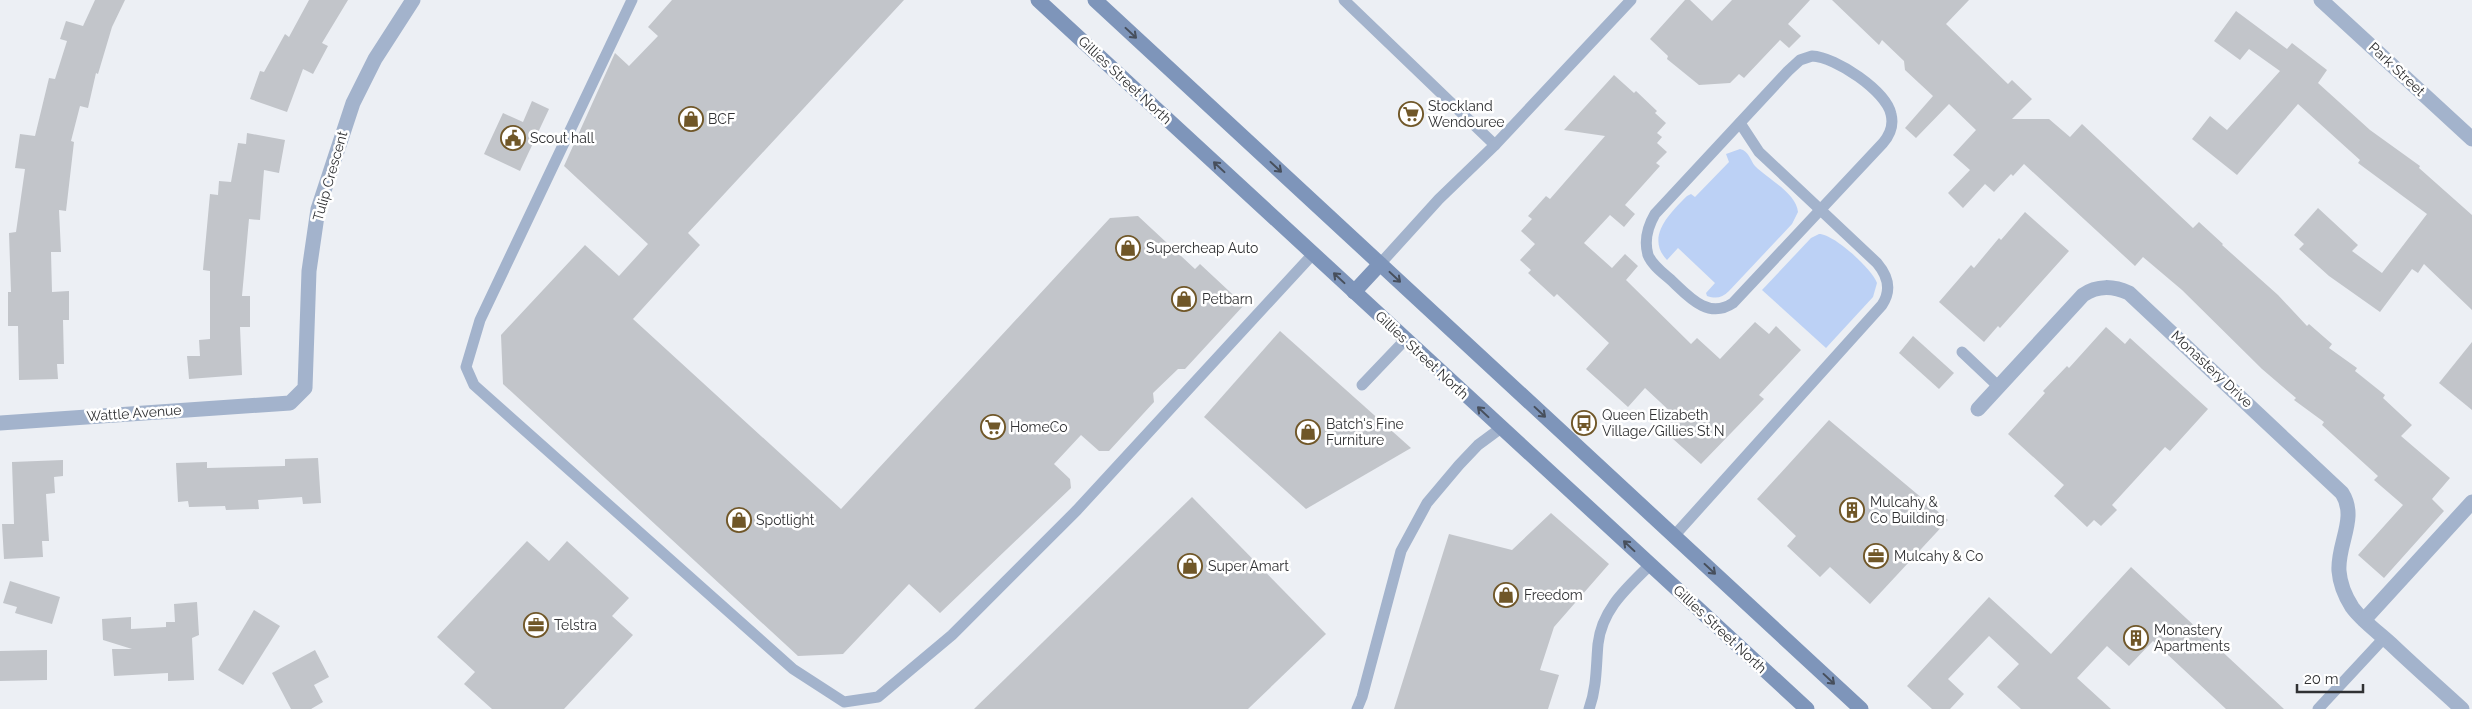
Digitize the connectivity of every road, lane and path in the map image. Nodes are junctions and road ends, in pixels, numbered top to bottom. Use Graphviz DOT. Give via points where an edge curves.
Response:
graph roads {
  1 [pos="413,0"];
  2 [pos="632,0"];
  3 [pos="1038,0"];
  4 [pos="1095,0"];
  5 [pos="1344,0"];
  6 [pos="1630,0"];
  7 [pos="2321,0"];
  8 [pos="1740,123"];
  9 [pos="2472,139"];
  10 [pos="1495,145"];
  11 [pos="1821,209"];
  12 [pos="1313,254"];
  13 [pos="1380,264"];
  14 [pos="1354,292"];
  15 [pos="1405,340"];
  16 [pos="1962,352"];
  17 [pos="1362,386"];
  18 [pos="1999,387"];
  19 [pos="269,404"];
  20 [pos="1978,409"];
  21 [pos="0,423"];
  22 [pos="1501,428"];
  23 [pos="2472,502"];
  24 [pos="1674,536"];
  25 [pos="1650,565"];
  26 [pos="2364,620"];
  27 [pos="2384,638"];
  28 [pos="1357,709"];
  29 [pos="1589,709"];
  30 [pos="1806,709"];
  31 [pos="1861,709"];
  32 [pos="2318,709"];
  33 [pos="2462,709"];
  1 -- 19 [label="street, Tulip Crescent" via="352,103 318,208 309,272 305,388 290,403"];
  2 -- 12 [label="lane" via="480,320 466,367 474,385 786,662 844,702 878,697 952,635 1076,510"];
  12 -- 3 [label="main road, Gillies Street North, one-way"];
  4 -- 13 [label="main road, one-way"];
  5 -- 10 [label="lane"];
  6 -- 10 [label="lane"];
  7 -- 9 [label="street, Park Street"];
  8 -- 11 [label="lane" via="1759,152"];
  8 -- 11 [label="lane" via="1788,70 1806,57 1821,57 1848,68 1883,100 1892,119 1887,138"];
  8 -- 11 [label="lane" via="1654,216 1647,244 1653,263 1699,305 1726,307 1739,298"];
  10 -- 13 [label="lane" via="1439,199"];
  11 -- 24 [label="lane" via="1883,269 1889,286 1886,300"];
  14 -- 12 [label="main road, Gillies Street North, one-way"];
  13 -- 14 [label="main road"];
  13 -- 24 [label="main road, one-way"];
  14 -- 15 [label="main road, Gillies Street North"];
  15 -- 17 [label="lane"];
  22 -- 15 [label="main road, Gillies Street North, one-way"];
  16 -- 18 [label="lane"];
  18 -- 20 [label="street, Monastery Drive"];
  18 -- 26 [label="street, Monastery Drive" via="2083,295 2106,287 2129,293 2342,493 2349,517 2340,554 2341,581 2348,601"];
  19 -- 21 [label="street, Wattle Avenue"];
  25 -- 22 [label="main road, Gillies Street North, one-way"];
  22 -- 28 [label="lane" via="1478,445 1432,497 1401,551"];
  23 -- 26 [label="street"];
  24 -- 31 [label="main road, one-way"];
  25 -- 29 [label="lane" via="1613,604 1603,620 1598,643 1596,688"];
  25 -- 30 [label="main road, Gillies Street North"];
  26 -- 27 [label="street, Monastery Drive"];
  27 -- 32 [label="lane"];
  27 -- 33 [label="street, Monastery Drive"];
}
